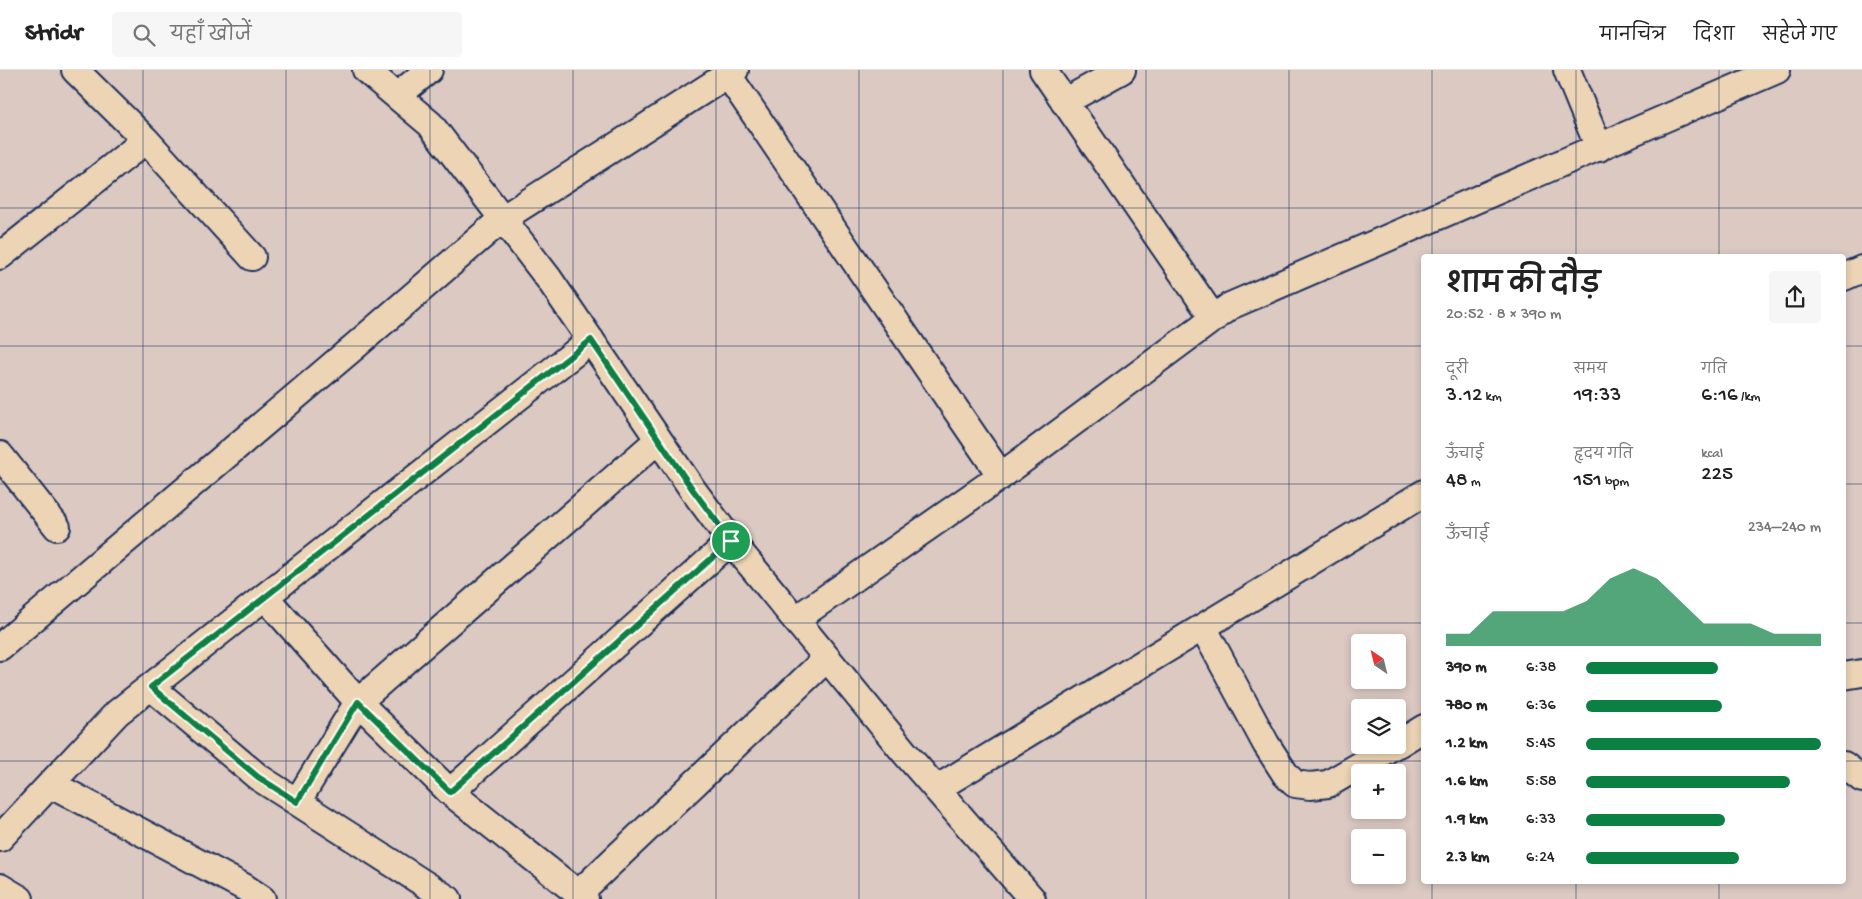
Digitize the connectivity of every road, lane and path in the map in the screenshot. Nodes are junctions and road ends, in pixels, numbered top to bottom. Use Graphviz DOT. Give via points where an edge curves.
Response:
graph roads {
  1 [pos="75,70"];
  2 [pos="366,70"];
  3 [pos="429,70"];
  4 [pos="1043,70"];
  5 [pos="1122,70"];
  6 [pos="1567,70"];
  7 [pos="1777,70"];
  8 [pos="731,72"];
  9 [pos="397,96"];
  10 [pos="1064,102"];
  11 [pos="146,140"];
  12 [pos="1599,148"];
  13 [pos="502,219"];
  14 [pos="0,256"];
  15 [pos="252,257"];
  16 [pos="1862,268"];
  17 [pos="1846,276"];
  18 [pos="1214,319"];
  19 [pos="591,340"];
  20 [pos="658,440"];
  21 [pos="0,454"];
  22 [pos="1002,476"];
  23 [pos="1421,495"];
  24 [pos="56,527"];
  25 [pos="731,541"];
  26 [pos="265,597"];
  27 [pos="796,619"];
  28 [pos="1202,627"];
  29 [pos="0,646"];
  30 [pos="827,658"];
  31 [pos="1862,673"];
  32 [pos="1846,676"];
  33 [pos="151,687"];
  34 [pos="358,702"];
  35 [pos="1421,730"];
  36 [pos="1406,738"];
  37 [pos="1379,754"];
  38 [pos="1846,767"];
  39 [pos="1862,779"];
  40 [pos="51,784"];
  41 [pos="936,789"];
  42 [pos="450,792"];
  43 [pos="297,802"];
  44 [pos="0,838"];
  45 [pos="0,887"];
  46 [pos="581,896"];
  47 [pos="20,899"];
  48 [pos="262,899"];
  49 [pos="448,899"];
  50 [pos="1032,899"];
  1 -- 11 [label="street"];
  2 -- 9 [label="street"];
  3 -- 9 [label="street"];
  4 -- 10 [label="street"];
  5 -- 10 [label="street"];
  6 -- 12 [label="street"];
  7 -- 12 [label="street"];
  8 -- 13 [label="street"];
  8 -- 22 [label="street"];
  9 -- 13 [label="street" via="430,124"];
  10 -- 18 [label="street"];
  11 -- 14 [label="street"];
  11 -- 15 [label="street"];
  12 -- 18 [label="street" via="1230,306"];
  13 -- 19 [label="street"];
  13 -- 29 [label="street"];
  16 -- 17 [label="street"];
  18 -- 22 [label="street"];
  19 -- 20 [label="street"];
  19 -- 26 [label="street"];
  20 -- 25 [label="street"];
  20 -- 34 [label="street"];
  21 -- 24 [label="street"];
  22 -- 27 [label="street"];
  23 -- 28 [label="street"];
  25 -- 27 [label="street"];
  25 -- 42 [label="street"];
  26 -- 33 [label="street"];
  26 -- 34 [label="street"];
  27 -- 30 [label="street"];
  28 -- 37 [label="street" via="1266,744 1295,784 1328,784"];
  28 -- 41 [label="street"];
  30 -- 41 [label="street"];
  30 -- 46 [label="street"];
  31 -- 32 [label="street"];
  33 -- 40 [label="street" via="117,713"];
  33 -- 43 [label="street" via="258,777"];
  34 -- 42 [label="street"];
  34 -- 43 [label="street"];
  35 -- 36 [label="street"];
  38 -- 39 [label="street"];
  40 -- 44 [label="street"];
  40 -- 48 [label="street"];
  41 -- 50 [label="street"];
  42 -- 46 [label="street"];
  43 -- 49 [label="street"];
  45 -- 47 [label="street"];
}
